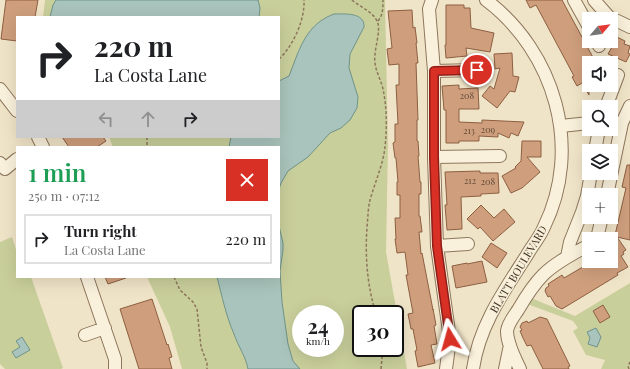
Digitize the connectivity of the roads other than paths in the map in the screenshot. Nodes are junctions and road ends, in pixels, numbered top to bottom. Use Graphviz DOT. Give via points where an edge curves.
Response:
graph roads {
  1 [pos="432,0"];
  2 [pos="595,0"];
  3 [pos="496,2"];
  4 [pos="577,6"];
  5 [pos="582,15"];
  6 [pos="630,27"];
  7 [pos="477,70"];
  8 [pos="434,71"];
  9 [pos="0,89"];
  10 [pos="630,106"];
  11 [pos="16,109"];
  12 [pos="621,122"];
  13 [pos="582,124"];
  14 [pos="561,126"];
  15 [pos="500,156"];
  16 [pos="434,157"];
  17 [pos="16,160"];
  18 [pos="0,163"];
  19 [pos="590,180"];
  20 [pos="608,188"];
  21 [pos="468,244"];
  22 [pos="437,246"];
  23 [pos="582,249"];
  24 [pos="567,257"];
  25 [pos="87,278"];
  26 [pos="105,328"];
  27 [pos="85,335"];
  28 [pos="510,345"];
  29 [pos="115,369"];
  30 [pos="446,369"];
  31 [pos="473,369"];
  32 [pos="505,369"];
  33 [pos="520,369"];
  1 -- 8 [label="street" via="429,9"];
  2 -- 4 [label="street"];
  2 -- 6 [label="street" via="610,17"];
  3 -- 14 [label="street, BLATT BOULEVARD" via="537,58 550,83"];
  4 -- 5 [label="street"];
  7 -- 8 [label="street"];
  8 -- 16 [label="street"];
  9 -- 11 [label="street"];
  10 -- 12 [label="street"];
  12 -- 20 [label="street"];
  13 -- 14 [label="street"];
  14 -- 31 [label="street, BLATT BOULEVARD" via="562,159 554,204 544,228 497,301 484,328"];
  15 -- 16 [label="street"];
  16 -- 22 [label="street"];
  17 -- 18 [label="street" via="5,169"];
  19 -- 24 [label="street" via="586,201"];
  21 -- 22 [label="street"];
  22 -- 30 [label="street" via="450,339"];
  23 -- 24 [label="street"];
  24 -- 28 [label="street" via="544,274 522,302 509,323 507,331"];
  25 -- 26 [label="street"];
  26 -- 27 [label="street"];
  26 -- 29 [label="street" via="115,359"];
  28 -- 32 [label="street"];
  28 -- 33 [label="street"];
}
